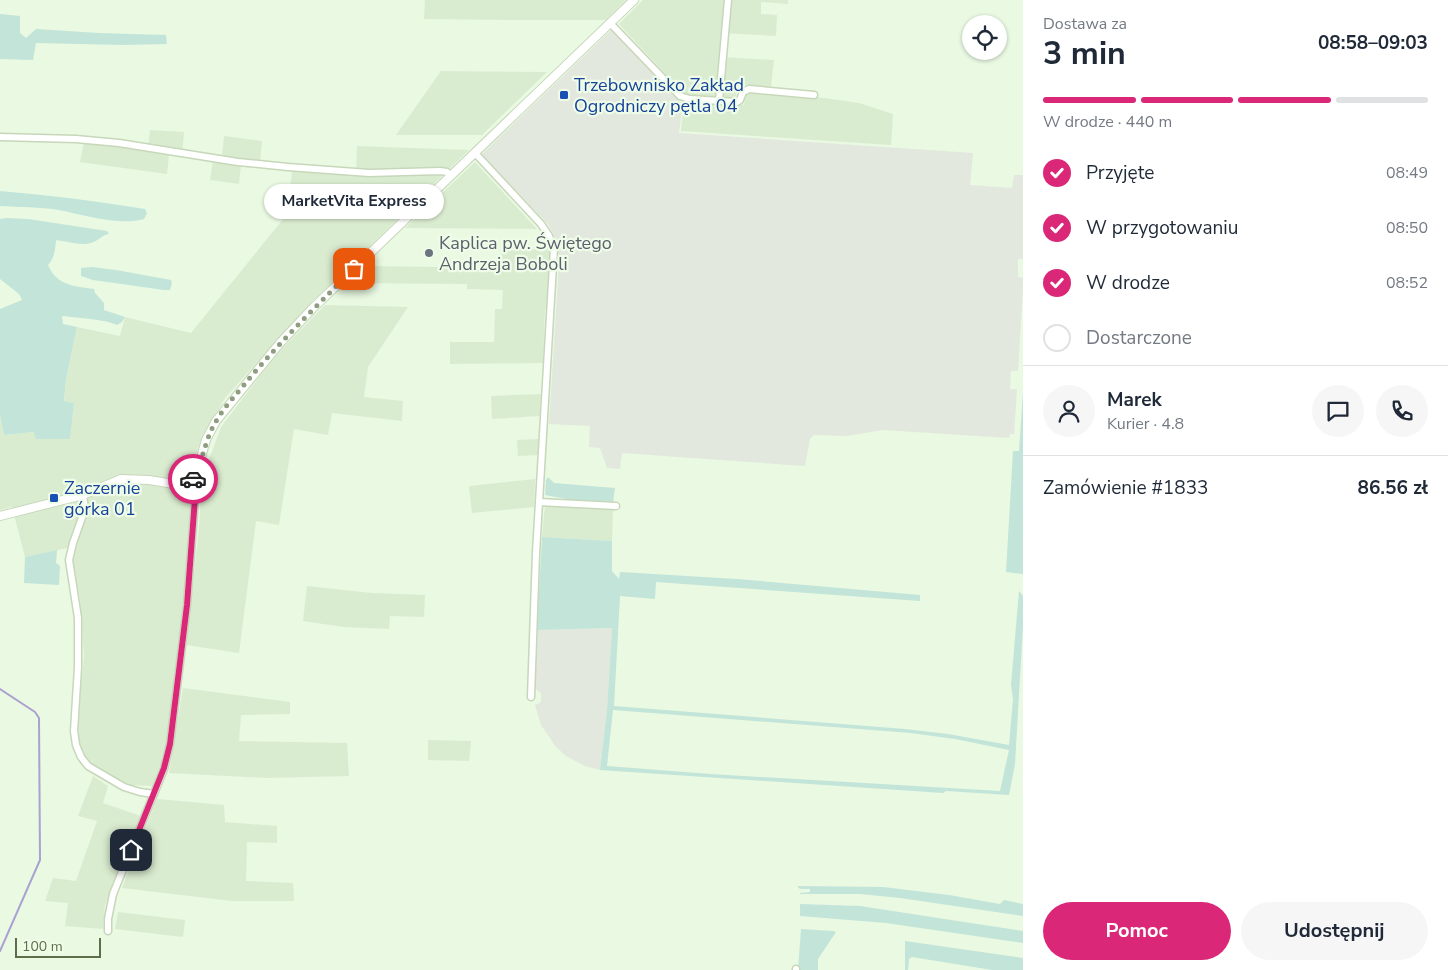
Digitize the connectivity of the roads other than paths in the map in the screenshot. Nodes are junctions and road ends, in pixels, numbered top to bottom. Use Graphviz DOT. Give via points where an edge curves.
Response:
graph roads {
  1 [pos="634,0"];
  2 [pos="728,0"];
  3 [pos="610,23"];
  4 [pos="814,95"];
  5 [pos="719,101"];
  6 [pos="0,136"];
  7 [pos="475,153"];
  8 [pos="451,176"];
  9 [pos="191,482"];
  10 [pos="82,495"];
  11 [pos="539,502"];
  12 [pos="616,506"];
  13 [pos="0,516"];
  14 [pos="531,697"];
  15 [pos="154,794"];
  16 [pos="108,931"];
  1 -- 3 [label="street"];
  2 -- 5 [label="street"];
  3 -- 5 [label="street" via="680,96"];
  3 -- 7 [label="street"];
  4 -- 5 [label="street" via="748,89 737,102"];
  6 -- 8 [label="street" via="119,143 253,164 369,172 445,172"];
  7 -- 8 [label="street"];
  7 -- 11 [label="street" via="541,224 554,248"];
  8 -- 9 [label="street" via="313,308 253,374 216,421"];
  9 -- 10 [label="street" via="180,485 122,479"];
  9 -- 15 [label="street" via="195,498 182,654 170,744"];
  10 -- 13 [label="street"];
  10 -- 15 [label="street" via="85,509 69,560 78,618 76,745 88,766 124,787"];
  11 -- 12 [label="street"];
  11 -- 14 [label="street"];
  15 -- 16 [label="street" via="113,894"];
}
